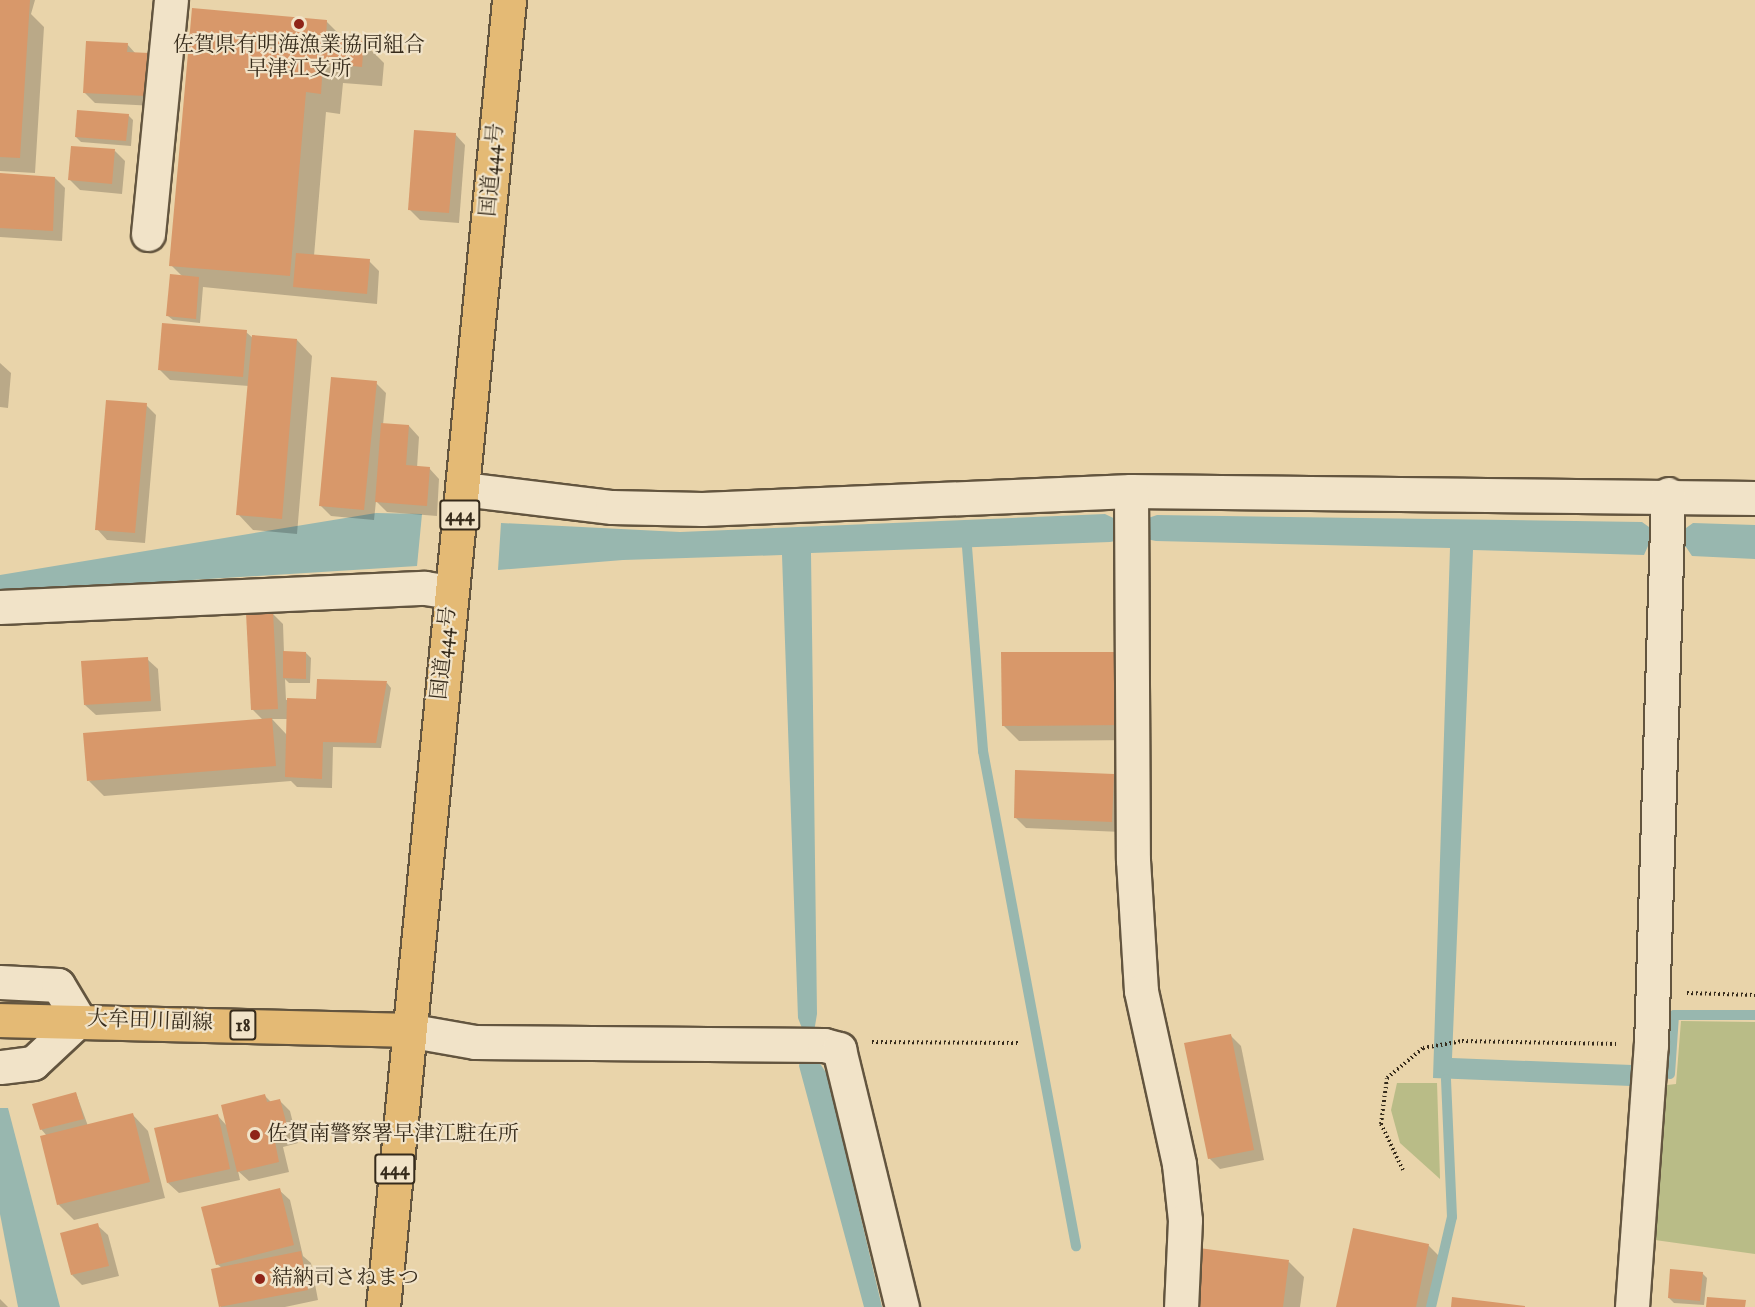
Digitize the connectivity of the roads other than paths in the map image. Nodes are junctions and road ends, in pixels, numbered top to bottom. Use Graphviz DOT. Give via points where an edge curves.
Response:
graph roads {
  1 [pos="171,0"];
  2 [pos="509,0"];
  3 [pos="148,234"];
  4 [pos="463,489"];
  5 [pos="1755,498"];
  6 [pos="1667,507"];
  7 [pos="1131,518"];
  8 [pos="451,592"];
  9 [pos="0,607"];
  10 [pos="0,982"];
  11 [pos="0,1020"];
  12 [pos="79,1020"];
  13 [pos="407,1030"];
  14 [pos="0,1067"];
  15 [pos="383,1307"];
  16 [pos="902,1307"];
  17 [pos="1181,1307"];
  18 [pos="1632,1307"];
  1 -- 3 [label="street"];
  2 -- 4 [label="main road, 国道444号 / 444"];
  4 -- 7 [label="street" via="612,507"];
  4 -- 8 [label="main road, 国道444号 / 444"];
  5 -- 6 [label="street"];
  6 -- 7 [label="street"];
  6 -- 18 [label="street" via="1651,1045"];
  7 -- 17 [label="street" via="1133,861 1141,991 1179,1164 1185,1220"];
  8 -- 9 [label="street" via="425,588"];
  8 -- 13 [label="main road, 国道444号 / 444"];
  10 -- 12 [label="street" via="58,985"];
  11 -- 12 [label="main road, 大牟田川副線 / 18"];
  12 -- 13 [label="main road, 大牟田川副線 / 18"];
  12 -- 14 [label="street" via="33,1063"];
  13 -- 15 [label="main road, 国道444号 / 444"];
  13 -- 16 [label="street" via="475,1042 819,1046"];
}
